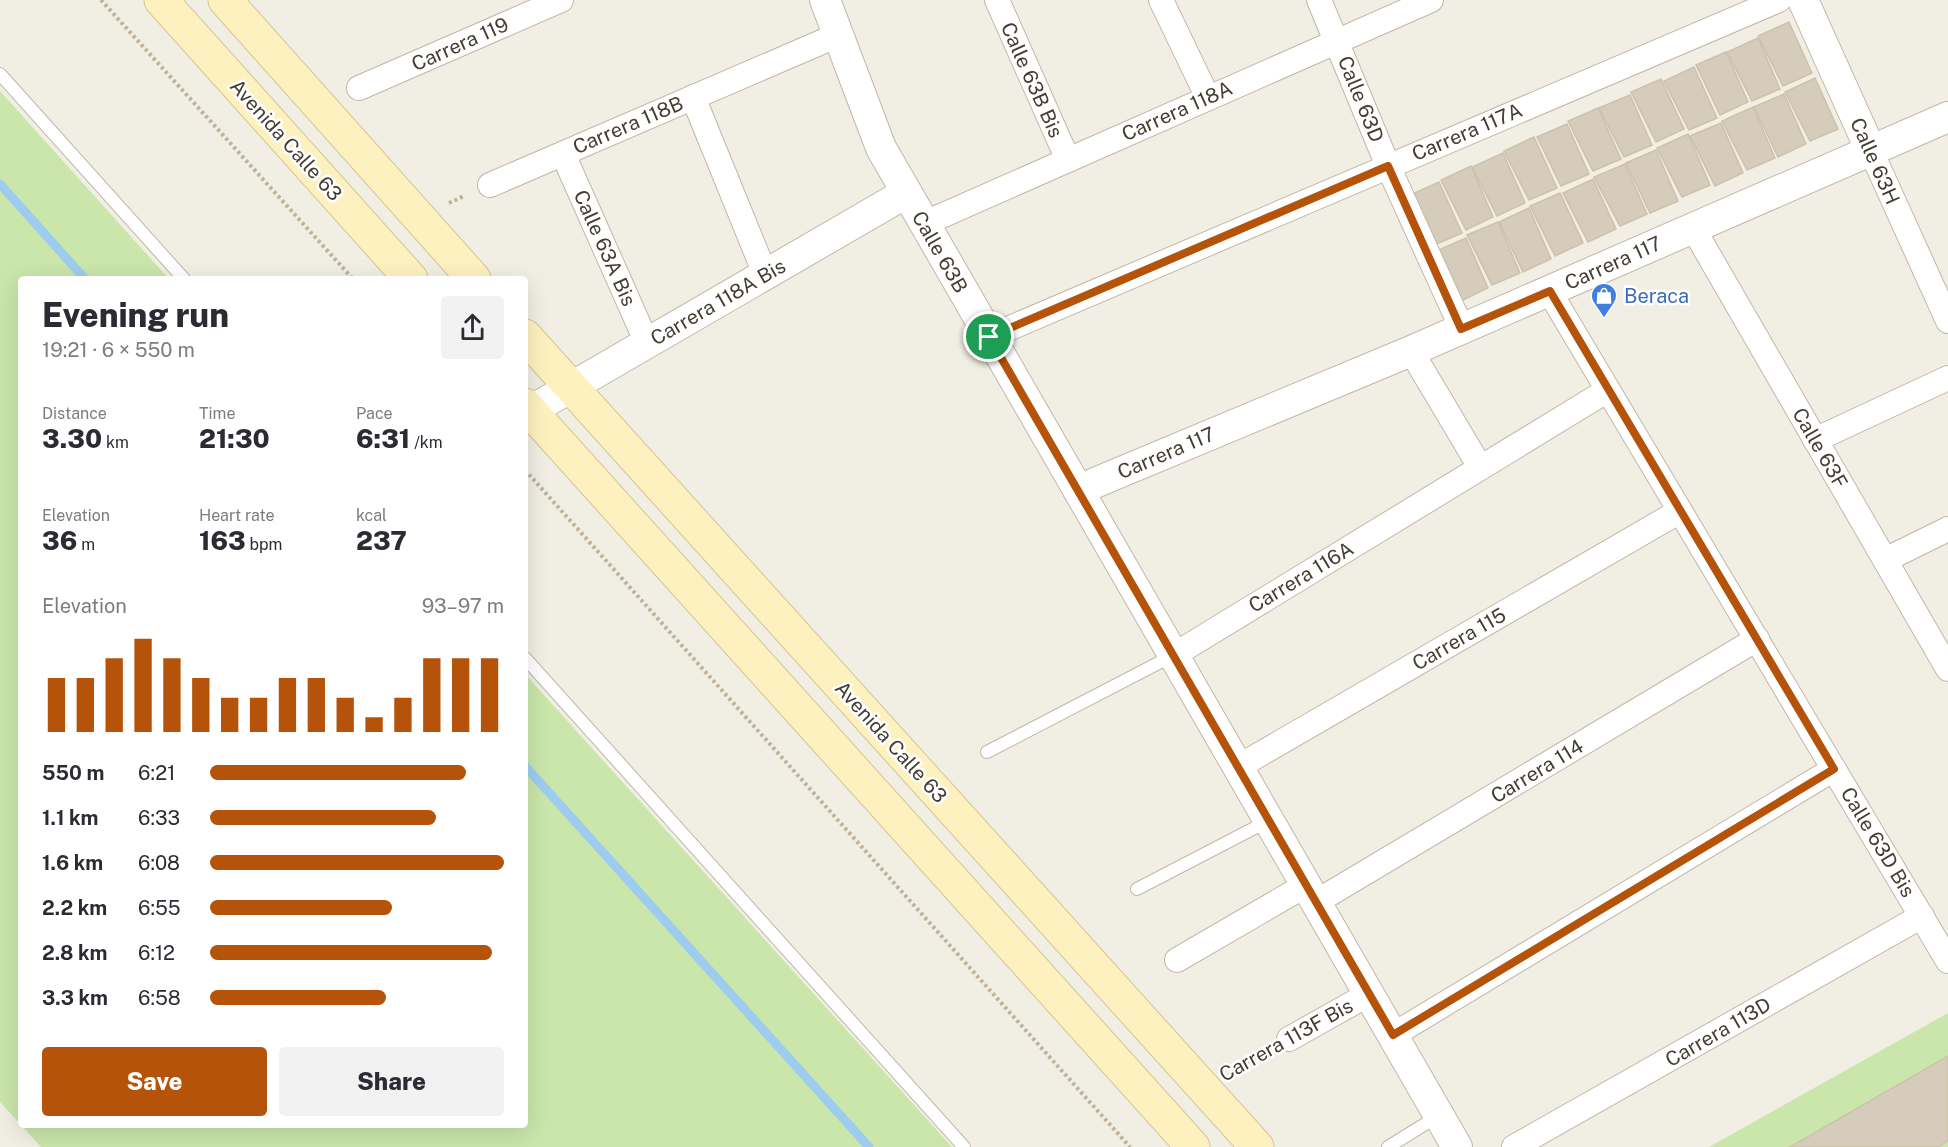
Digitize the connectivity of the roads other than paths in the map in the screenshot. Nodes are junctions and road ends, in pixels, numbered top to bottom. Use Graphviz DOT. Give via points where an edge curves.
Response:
graph roads {
  1 [pos="161,0"];
  2 [pos="225,0"];
  3 [pos="561,0"];
  4 [pos="825,0"];
  5 [pos="997,0"];
  6 [pos="1161,0"];
  7 [pos="1319,0"];
  8 [pos="1431,0"];
  9 [pos="1779,0"];
  10 [pos="1803,0"];
  11 [pos="838,35"];
  12 [pos="1338,41"];
  13 [pos="0,74"];
  14 [pos="359,88"];
  15 [pos="693,98"];
  16 [pos="1208,98"];
  17 [pos="1948,117"];
  18 [pos="1870,151"];
  19 [pos="563,154"];
  20 [pos="1068,160"];
  21 [pos="1388,166"];
  22 [pos="490,185"];
  23 [pos="906,193"];
  24 [pos="924,224"];
  25 [pos="1693,228"];
  26 [pos="765,274"];
  27 [pos="181,276"];
  28 [pos="408,276"];
  29 [pos="471,276"];
  30 [pos="1550,291"];
  31 [pos="1948,321"];
  32 [pos="1461,329"];
  33 [pos="989,337"];
  34 [pos="528,339"];
  35 [pos="647,343"];
  36 [pos="1411,351"];
  37 [pos="1948,378"];
  38 [pos="571,387"];
  39 [pos="1608,390"];
  40 [pos="528,408"];
  41 [pos="528,409"];
  42 [pos="1815,440"];
  43 [pos="1480,467"];
  44 [pos="1078,490"];
  45 [pos="1680,511"];
  46 [pos="1948,529"];
  47 [pos="1885,560"];
  48 [pos="1757,639"];
  49 [pos="1174,655"];
  50 [pos="528,661"];
  51 [pos="1948,669"];
  52 [pos="987,752"];
  53 [pos="1238,767"];
  54 [pos="1834,769"];
  55 [pos="1269,821"];
  56 [pos="1137,889"];
  57 [pos="1311,894"];
  58 [pos="1922,916"];
  59 [pos="1177,960"];
  60 [pos="1948,961"];
  61 [pos="1369,994"];
  62 [pos="1393,1035"];
  63 [pos="1289,1039"];
  64 [pos="1439,1115"];
  65 [pos="964,1147"];
  66 [pos="1192,1147"];
  67 [pos="1257,1147"];
  68 [pos="1388,1147"];
  69 [pos="1457,1147"];
  70 [pos="1514,1147"];
  1 -- 28 [label="main road, Avenida Calle 63"];
  2 -- 29 [label="main road"];
  3 -- 14 [label="street, Carrera 119"];
  4 -- 11 [label="street, Calle 63B"];
  5 -- 20 [label="street, Calle 63B Bis"];
  6 -- 16 [label="street"];
  7 -- 12 [label="street, Calle 63D"];
  8 -- 12 [label="street, Carrera 118A"];
  9 -- 21 [label="street, Carrera 117A"];
  10 -- 18 [label="street, Calle 63H"];
  11 -- 15 [label="street, Carrera 118B"];
  11 -- 23 [label="street, Calle 63B" via="881,148"];
  12 -- 16 [label="street, Carrera 118A"];
  12 -- 21 [label="street, Calle 63D"];
  13 -- 27 [label="lane"];
  15 -- 19 [label="street, Carrera 118B"];
  15 -- 26 [label="street"];
  16 -- 20 [label="street, Carrera 118A"];
  17 -- 18 [label="street, Carrera 117"];
  18 -- 25 [label="street, Carrera 117"];
  18 -- 31 [label="street, Calle 63H"];
  19 -- 22 [label="street, Carrera 118B"];
  19 -- 35 [label="street, Calle 63A Bis"];
  20 -- 24 [label="street, Carrera 118A"];
  21 -- 32 [label="street, Calle 63D"];
  21 -- 33 [label="street, Carrera 117A"];
  23 -- 24 [label="street, Calle 63B"];
  23 -- 26 [label="street, Carrera 118A Bis"];
  24 -- 33 [label="street, Calle 63B"];
  25 -- 30 [label="street, Carrera 117"];
  25 -- 42 [label="street, Calle 63F"];
  26 -- 35 [label="street, Carrera 118A Bis"];
  30 -- 32 [label="street, Carrera 117"];
  30 -- 39 [label="street, Calle 63D Bis"];
  32 -- 36 [label="street, Carrera 117"];
  33 -- 44 [label="street, Calle 63B"];
  34 -- 38 [label="main road, Avenida Calle 63"];
  35 -- 38 [label="street, Carrera 118A Bis"];
  36 -- 43 [label="street"];
  36 -- 44 [label="street, Carrera 117"];
  37 -- 42 [label="street"];
  38 -- 40 [label="street, Carrera 118A Bis"];
  38 -- 67 [label="main road, Avenida Calle 63"];
  39 -- 43 [label="street, Carrera 116A"];
  39 -- 45 [label="street, Calle 63D Bis"];
  41 -- 66 [label="main road"];
  42 -- 47 [label="street, Calle 63F"];
  43 -- 49 [label="street, Carrera 116A"];
  44 -- 49 [label="street, Calle 63B"];
  45 -- 48 [label="street, Calle 63D Bis"];
  45 -- 53 [label="street, Carrera 115"];
  46 -- 47 [label="street"];
  47 -- 51 [label="street, Calle 63F"];
  48 -- 54 [label="street, Calle 63D Bis"];
  48 -- 57 [label="street, Carrera 114"];
  49 -- 52 [label="lane, Carrera 116A"];
  49 -- 53 [label="street, Calle 63B"];
  50 -- 65 [label="lane"];
  53 -- 55 [label="street, Calle 63B"];
  54 -- 58 [label="street, Calle 63D Bis"];
  54 -- 62 [label="street"];
  55 -- 56 [label="lane"];
  55 -- 57 [label="street, Calle 63B"];
  57 -- 59 [label="street, Carrera 114"];
  57 -- 61 [label="street, Calle 63B"];
  58 -- 60 [label="street, Calle 63D Bis"];
  58 -- 70 [label="street, Carrera 113D"];
  61 -- 62 [label="street, Calle 63B"];
  61 -- 63 [label="street, Carrera 113F Bis"];
  62 -- 64 [label="street, Calle 63B"];
  64 -- 68 [label="lane"];
  64 -- 69 [label="street, Calle 63B"];
}
